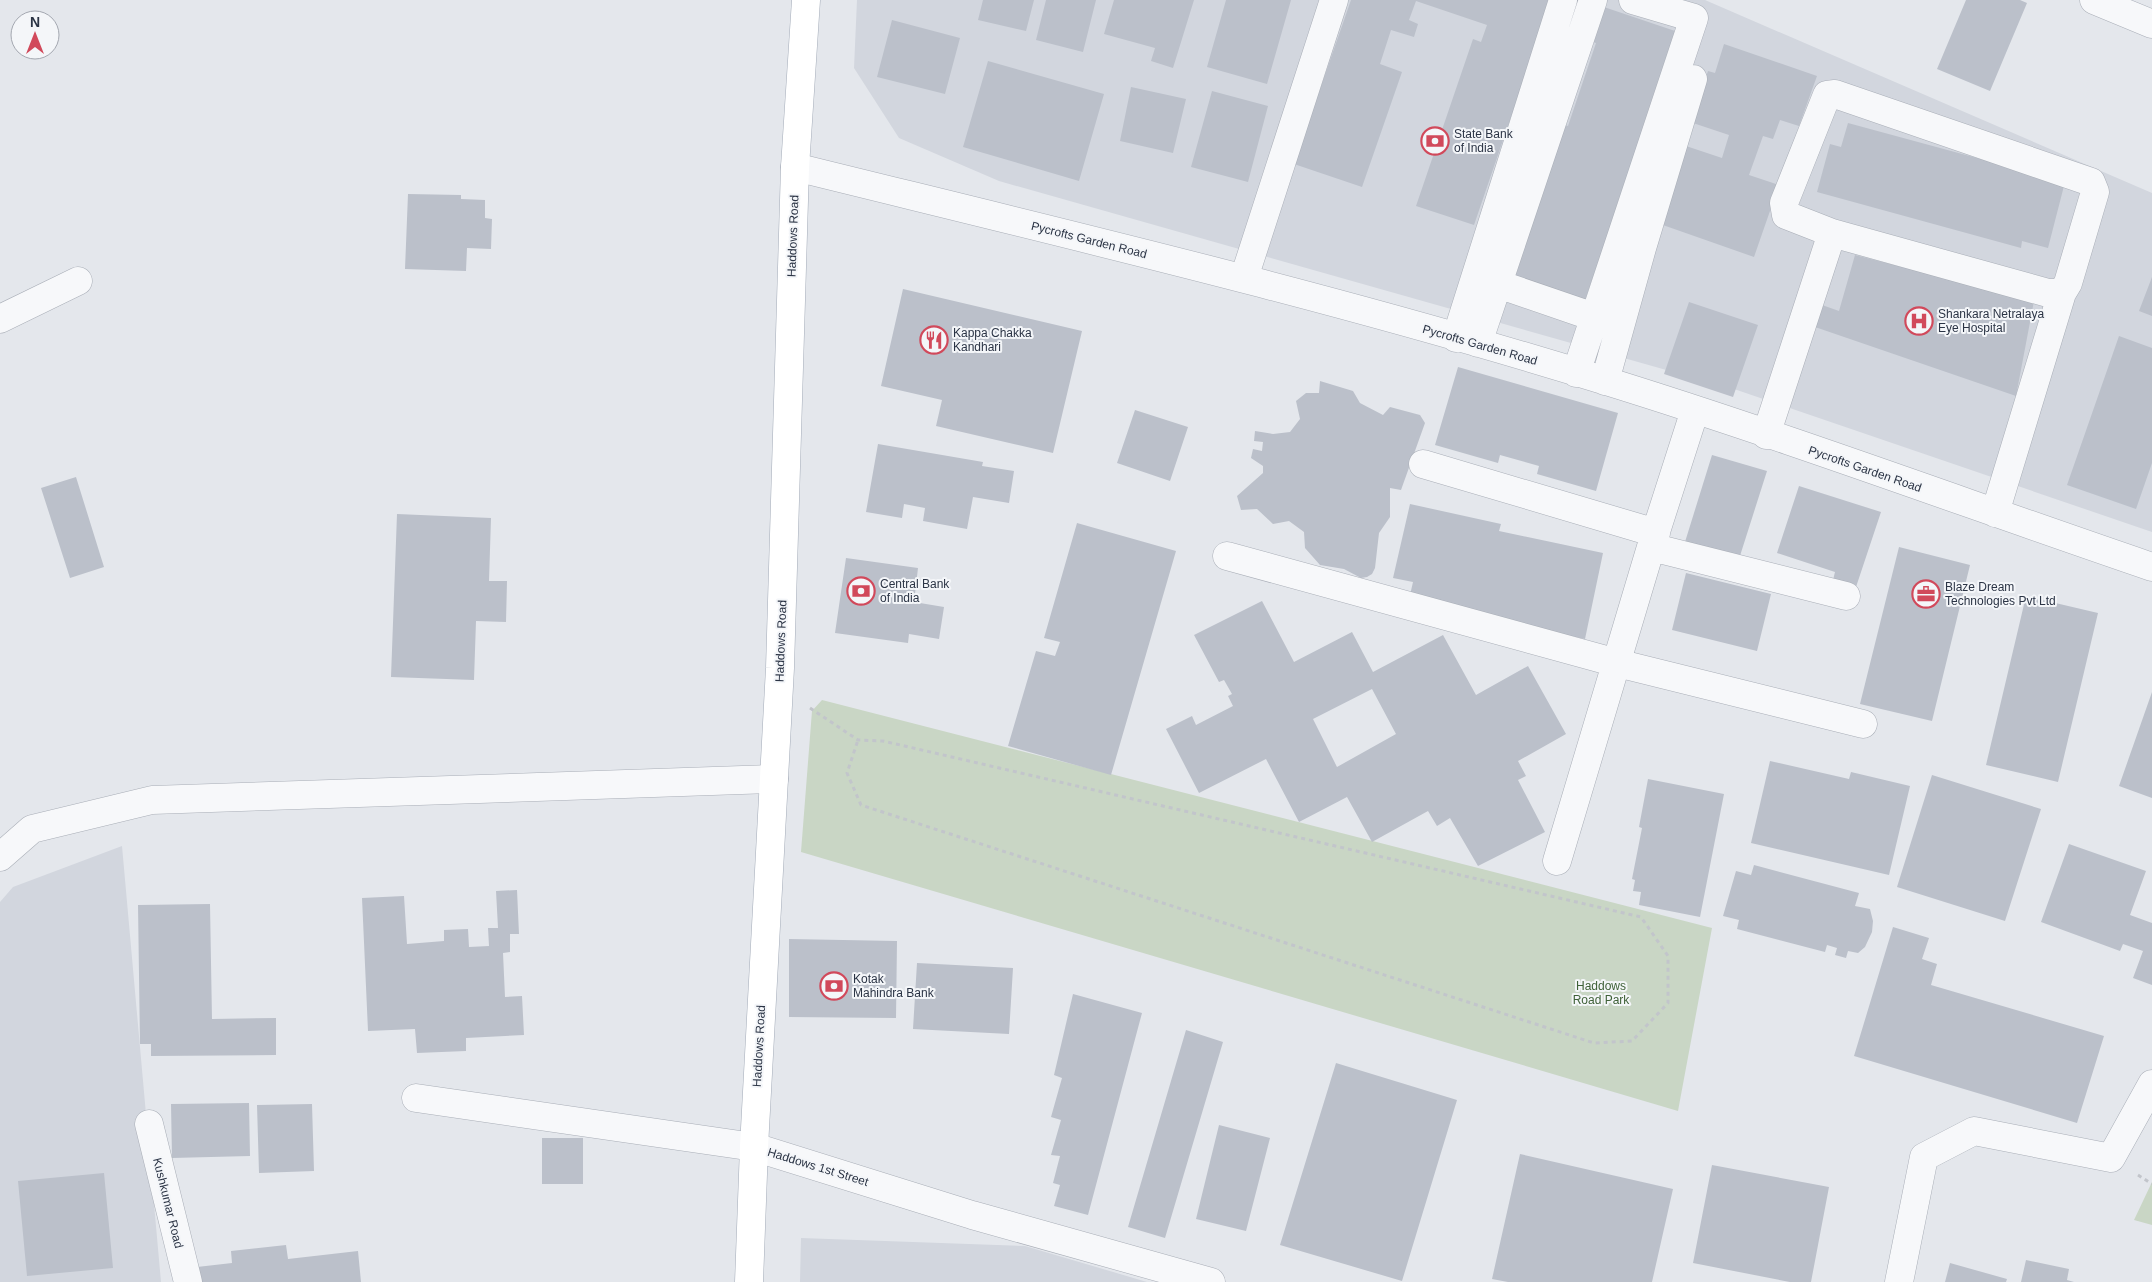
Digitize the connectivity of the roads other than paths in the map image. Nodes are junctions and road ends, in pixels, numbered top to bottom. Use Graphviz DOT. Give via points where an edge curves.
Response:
graph roads {
  1 [pos="806,0"];
  2 [pos="1334,0"];
  3 [pos="1563,0"];
  4 [pos="1593,0"];
  5 [pos="1633,0"];
  6 [pos="2094,0"];
  7 [pos="2152,24"];
  8 [pos="1708,29"];
  9 [pos="795,167"];
  10 [pos="1832,233"];
  11 [pos="1244,278"];
  12 [pos="78,281"];
  13 [pos="1498,284"];
  14 [pos="2062,293"];
  15 [pos="1594,317"];
  16 [pos="0,319"];
  17 [pos="1467,341"];
  18 [pos="1576,372"];
  19 [pos="1605,381"];
  20 [pos="1695,410"];
  21 [pos="1766,435"];
  22 [pos="1423,464"];
  23 [pos="1994,513"];
  24 [pos="1654,540"];
  25 [pos="1227,556"];
  26 [pos="2152,567"];
  27 [pos="1846,596"];
  28 [pos="1618,663"];
  29 [pos="1863,724"];
  30 [pos="774,779"];
  31 [pos="0,857"];
  32 [pos="1556,861"];
  33 [pos="2152,1084"];
  34 [pos="416,1098"];
  35 [pos="149,1124"];
  36 [pos="754,1147"];
  37 [pos="188,1282"];
  38 [pos="749,1282"];
  39 [pos="1211,1282"];
  40 [pos="1899,1282"];
  1 -- 9 [label="main road, Haddows Road"];
  2 -- 11 [label="street"];
  3 -- 17 [label="street"];
  4 -- 13 [label="street"];
  5 -- 15 [label="street" via="1694,18"];
  6 -- 7 [label="street"];
  8 -- 19 [label="street"];
  9 -- 11 [label="street, Pycrofts Garden Road"];
  9 -- 30 [label="main road, Haddows Road"];
  10 -- 14 [label="street" via="2048,293"];
  10 -- 14 [label="street" via="1786,215 1784,203 1826,95 1835,94 2091,182 2095,192 2068,283"];
  10 -- 21 [label="street"];
  11 -- 17 [label="street, Pycrofts Garden Road"];
  12 -- 16 [label="street"];
  13 -- 15 [label="street"];
  13 -- 17 [label="street"];
  14 -- 23 [label="street"];
  15 -- 18 [label="street"];
  17 -- 18 [label="street, Pycrofts Garden Road"];
  18 -- 19 [label="street, Pycrofts Garden Road"];
  19 -- 20 [label="street, Pycrofts Garden Road"];
  20 -- 21 [label="street, Pycrofts Garden Road"];
  20 -- 24 [label="street"];
  21 -- 23 [label="street, Pycrofts Garden Road"];
  22 -- 24 [label="street"];
  23 -- 26 [label="street, Pycrofts Garden Road"];
  24 -- 27 [label="street"];
  24 -- 28 [label="street"];
  25 -- 28 [label="street"];
  28 -- 29 [label="street"];
  28 -- 32 [label="street"];
  30 -- 31 [label="street" via="152,800 32,829"];
  30 -- 36 [label="main road, Haddows Road"];
  33 -- 40 [label="street" via="2112,1158 1974,1132 1924,1157"];
  34 -- 36 [label="street, Haddows 1st Street"];
  35 -- 37 [label="street, Kushkumar Road"];
  36 -- 38 [label="main road, Haddows Road"];
  36 -- 39 [label="street, Haddows 1st Street" via="972,1215"];
}
